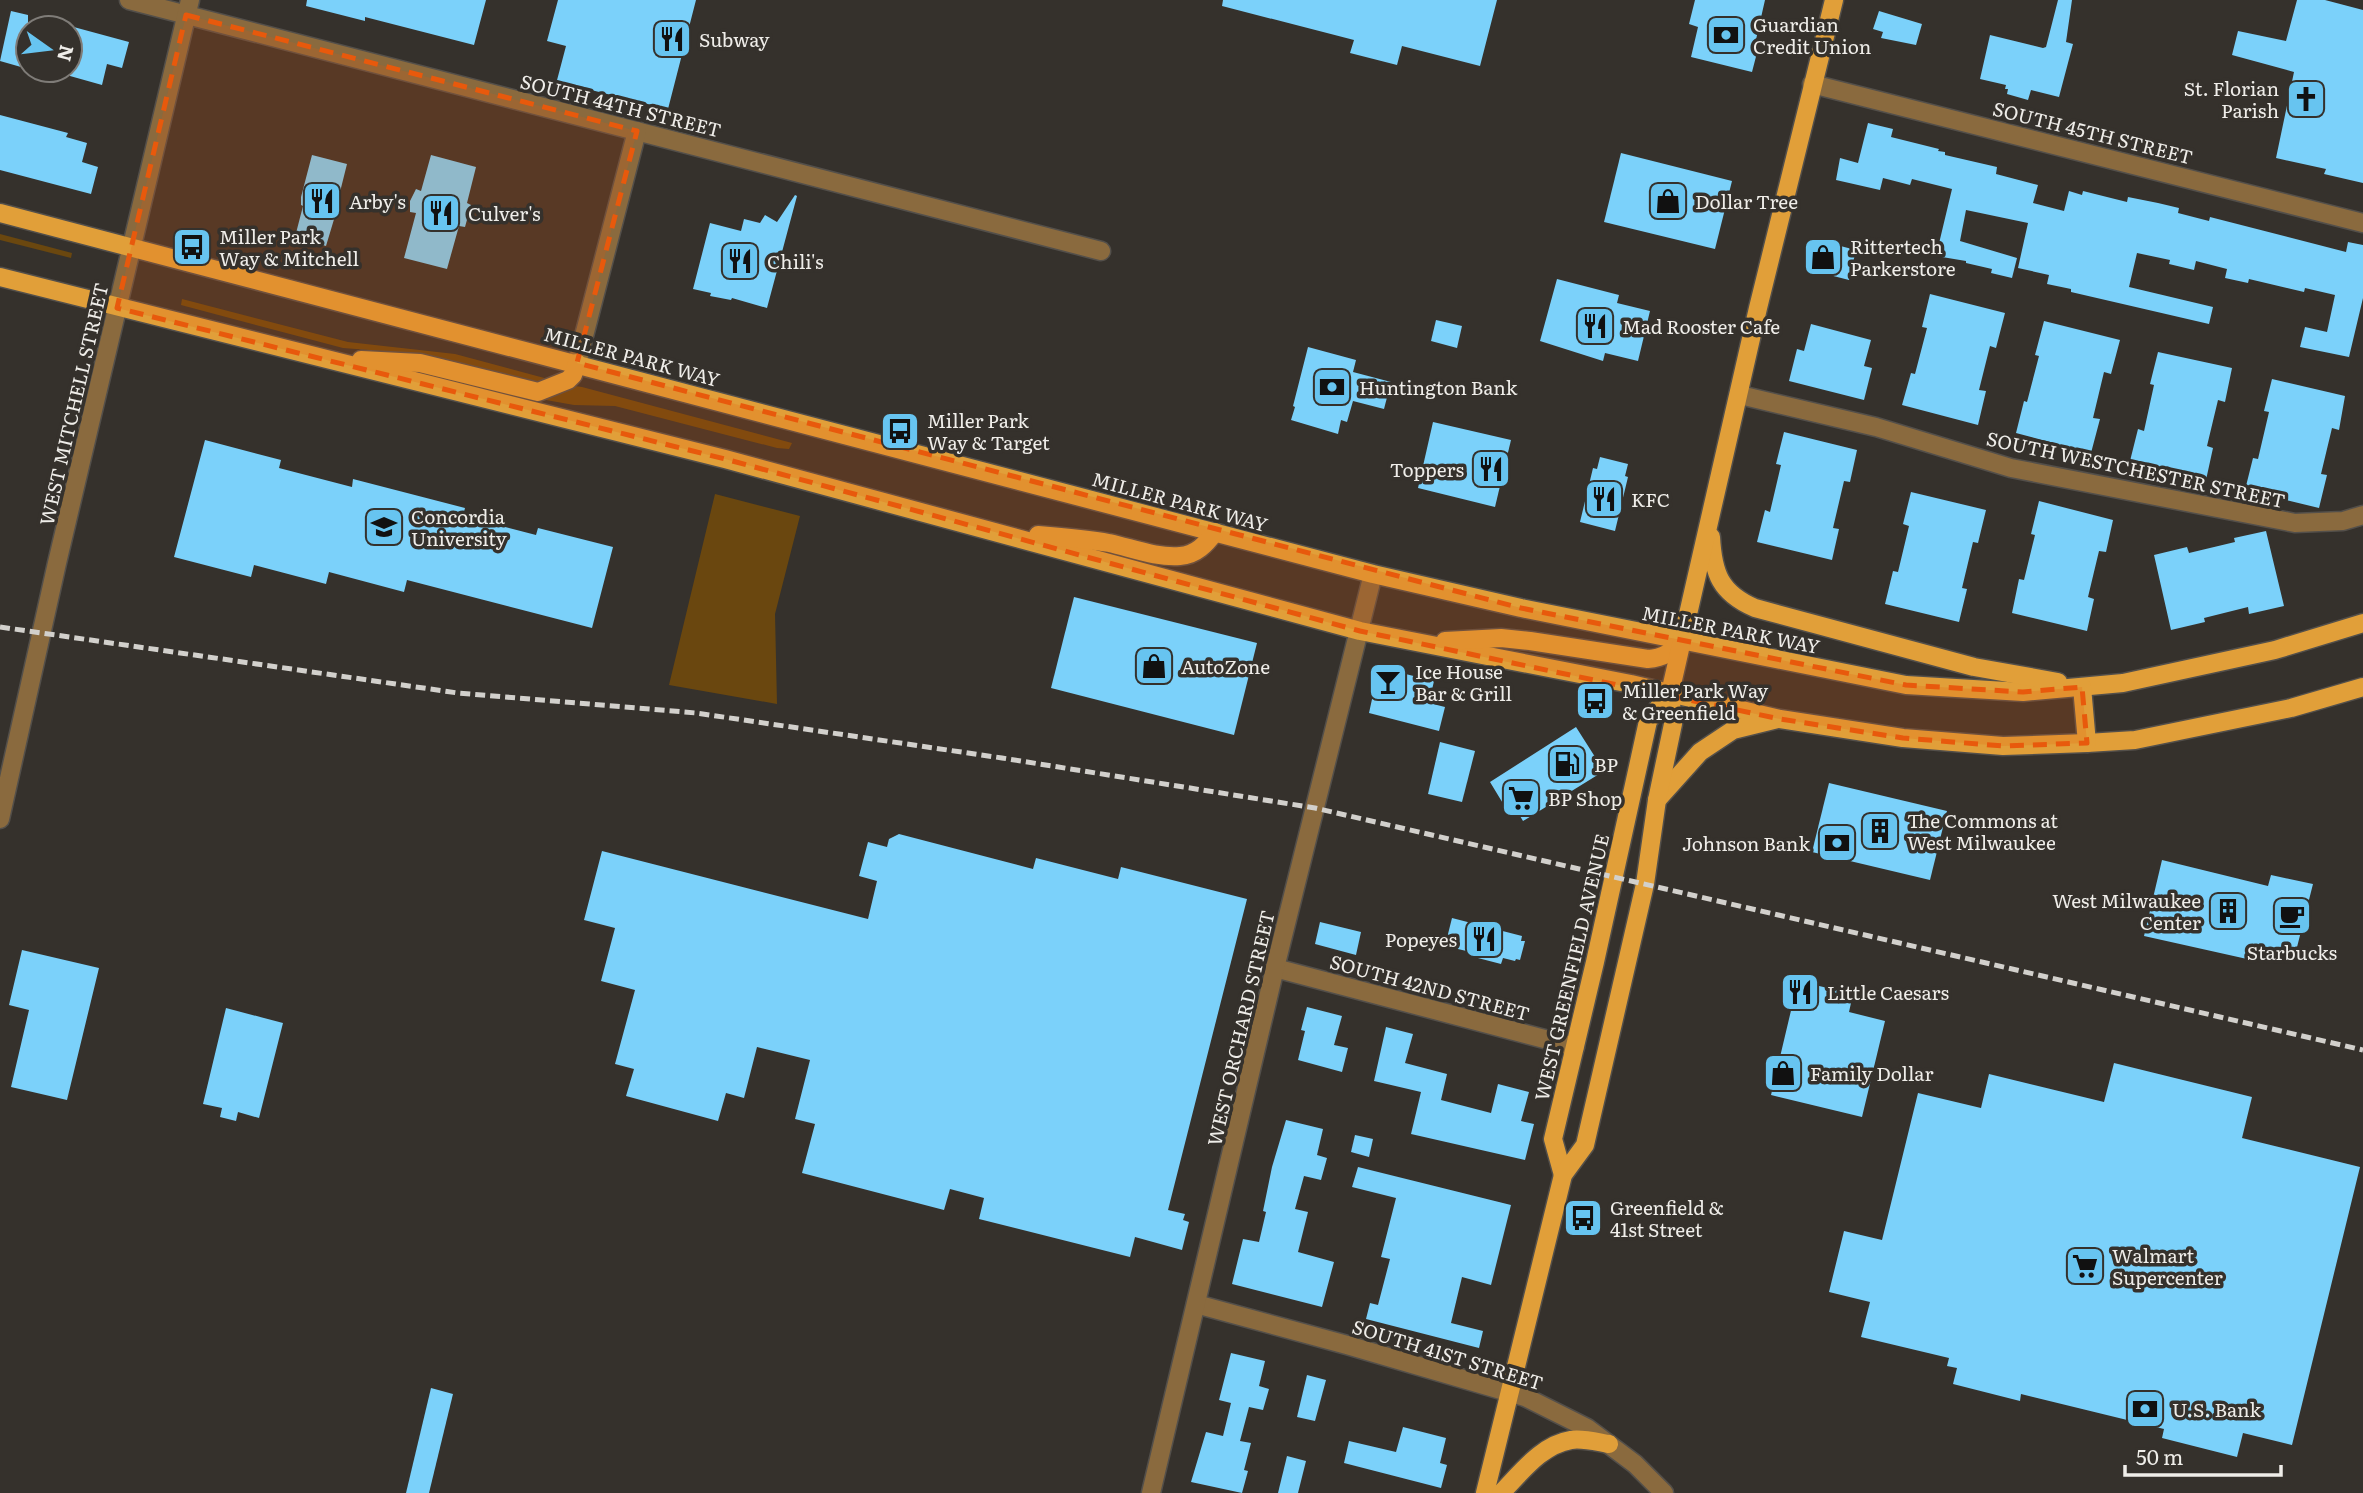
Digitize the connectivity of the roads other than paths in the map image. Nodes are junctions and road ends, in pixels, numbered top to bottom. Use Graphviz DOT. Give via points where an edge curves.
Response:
graph roads {
  1 [pos="129,0"];
  2 [pos="1834,0"];
  3 [pos="188,7"];
  4 [pos="1812,84"];
  5 [pos="637,131"];
  6 [pos="0,214"];
  7 [pos="2363,223"];
  8 [pos="132,247"];
  9 [pos="1101,251"];
  10 [pos="0,277"];
  11 [pos="117,308"];
  12 [pos="320,358"];
  13 [pos="577,363"];
  14 [pos="1740,395"];
  15 [pos="2363,515"];
  16 [pos="1710,521"];
  17 [pos="996,532"];
  18 [pos="1215,532"];
  19 [pos="1373,574"];
  20 [pos="2363,624"];
  21 [pos="1360,631"];
  22 [pos="1682,640"];
  23 [pos="1423,643"];
  24 [pos="2082,687"];
  25 [pos="2363,687"];
  26 [pos="1670,693"];
  27 [pos="1780,719"];
  28 [pos="2087,743"];
  29 [pos="1657,800"];
  30 [pos="0,818"];
  31 [pos="1275,968"];
  32 [pos="1575,1047"];
  33 [pos="1563,1175"];
  34 [pos="1196,1304"];
  35 [pos="1511,1392"];
  36 [pos="1609,1444"];
  37 [pos="1151,1493"];
  38 [pos="1485,1493"];
  39 [pos="1501,1493"];
  40 [pos="1664,1493"];
  1 -- 3 [label="street, SOUTH 44TH STREET"];
  2 -- 4 [label="main road, WEST GREENFIELD AVENUE"];
  3 -- 5 [label="street, SOUTH 44TH STREET"];
  3 -- 8 [label="street, WEST MITCHELL STREET"];
  4 -- 7 [label="street, SOUTH 45TH STREET"];
  4 -- 14 [label="main road, WEST GREENFIELD AVENUE"];
  5 -- 9 [label="street, SOUTH 44TH STREET"];
  5 -- 13 [label="street"];
  6 -- 8 [label="main road, MILLER PARK WAY"];
  8 -- 11 [label="street, WEST MITCHELL STREET"];
  8 -- 13 [label="main road, MILLER PARK WAY"];
  10 -- 11 [label="main road"];
  11 -- 12 [label="main road"];
  11 -- 30 [label="street, WEST MITCHELL STREET"];
  12 -- 13 [label="main road" via="420,363 538,392 568,380"];
  12 -- 17 [label="main road"];
  13 -- 18 [label="main road, MILLER PARK WAY"];
  14 -- 15 [label="street, SOUTH WESTCHESTER STREET" via="1876,428 2011,468 2295,523 2343,521"];
  14 -- 16 [label="main road, WEST GREENFIELD AVENUE"];
  16 -- 22 [label="main road, WEST GREENFIELD AVENUE"];
  16 -- 24 [label="main road" via="1718,576 1725,589 1742,602 1974,667"];
  17 -- 18 [label="main road" via="1074,538 1180,556 1194,553"];
  17 -- 21 [label="main road"];
  18 -- 19 [label="main road, MILLER PARK WAY"];
  19 -- 21 [label="street, WEST ORCHARD STREET"];
  19 -- 22 [label="main road, MILLER PARK WAY"];
  20 -- 24 [label="main road, MILLER PARK WAY" via="2275,650 2123,683"];
  21 -- 23 [label="main road"];
  21 -- 31 [label="street, WEST ORCHARD STREET"];
  22 -- 23 [label="main road" via="1668,654 1648,659 1501,638"];
  22 -- 24 [label="main road, MILLER PARK WAY" via="1906,685 2023,692"];
  22 -- 26 [label="main road, WEST GREENFIELD AVENUE"];
  23 -- 26 [label="main road"];
  24 -- 28 [label="main road"];
  25 -- 28 [label="main road" via="2291,708 2161,735"];
  26 -- 27 [label="main road"];
  26 -- 29 [label="main road, WEST GREENFIELD AVENUE" via="1673,724"];
  26 -- 32 [label="main road, WEST GREENFIELD AVENUE" via="1648,720"];
  27 -- 28 [label="main road" via="1903,738 2003,746"];
  27 -- 29 [label="main road" via="1733,730 1700,752"];
  29 -- 33 [label="main road, WEST GREENFIELD AVENUE" via="1645,884 1585,1145"];
  31 -- 32 [label="street, SOUTH 42ND STREET"];
  31 -- 34 [label="street, WEST ORCHARD STREET"];
  32 -- 33 [label="main road, WEST GREENFIELD AVENUE" via="1553,1139"];
  33 -- 35 [label="main road, WEST GREENFIELD AVENUE"];
  34 -- 35 [label="street, SOUTH 41ST STREET"];
  34 -- 37 [label="street, WEST ORCHARD STREET"];
  35 -- 36 [label="street, SOUTH 41ST STREET" via="1569,1418"];
  35 -- 38 [label="main road, WEST GREENFIELD AVENUE"];
  36 -- 39 [label="main road" via="1573,1439 1558,1444 1541,1452"];
  36 -- 40 [label="street, SOUTH 41ST STREET"];
}
